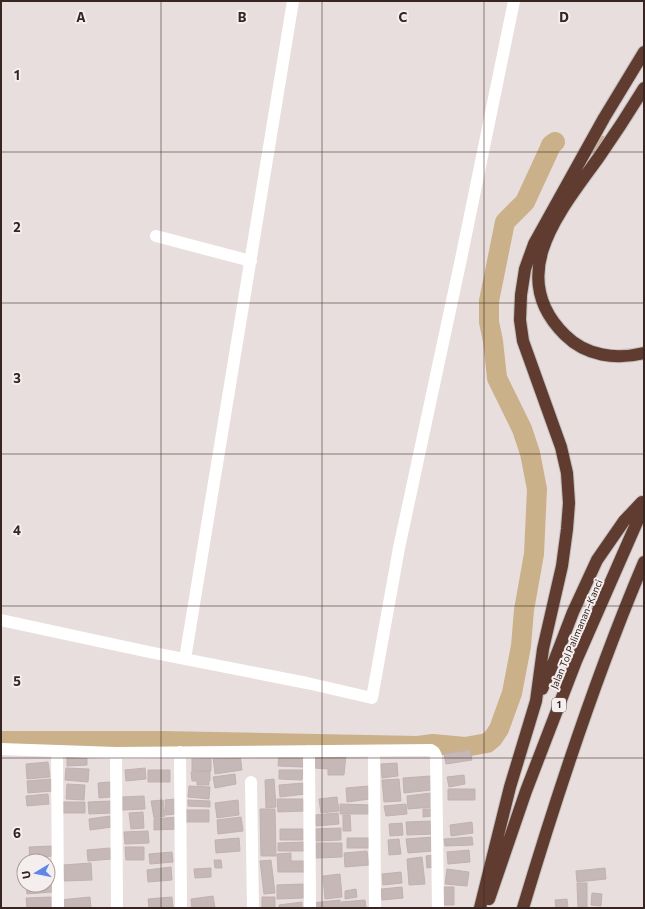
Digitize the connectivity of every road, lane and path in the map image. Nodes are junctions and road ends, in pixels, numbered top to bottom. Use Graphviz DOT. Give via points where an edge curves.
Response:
graph roads {
  1 [pos="293,1"];
  2 [pos="514,1"];
  3 [pos="644,52"];
  4 [pos="644,88"];
  5 [pos="156,236"];
  6 [pos="251,261"];
  7 [pos="644,353"];
  8 [pos="644,500"];
  9 [pos="644,506"];
  10 [pos="644,562"];
  11 [pos="1,620"];
  12 [pos="185,659"];
  13 [pos="536,701"];
  14 [pos="1,749"];
  15 [pos="309,751"];
  16 [pos="374,751"];
  17 [pos="57,752"];
  18 [pos="180,752"];
  19 [pos="116,753"];
  20 [pos="251,782"];
  21 [pos="58,908"];
  22 [pos="117,908"];
  23 [pos="182,908"];
  24 [pos="253,908"];
  25 [pos="310,908"];
  26 [pos="375,908"];
  27 [pos="438,908"];
  28 [pos="480,908"];
  29 [pos="486,908"];
  30 [pos="523,908"];
  1 -- 6 [label="street"];
  2 -- 12 [label="street" via="399,548 372,698"];
  3 -- 13 [label="highway" via="534,244 525,269 520,320 523,341 561,447 570,503 562,566"];
  4 -- 7 [label="highway" via="552,226 541,252 538,276 540,293 547,313 569,339 594,353 610,357"];
  5 -- 6 [label="street"];
  6 -- 12 [label="street"];
  8 -- 13 [label="highway" via="624,521 597,560"];
  9 -- 29 [label="highway, Jalan Tol Palimanan–Kanci / 1" via="576,660 526,791"];
  10 -- 30 [label="highway" via="577,739"];
  11 -- 12 [label="street"];
  13 -- 28 [label="highway" via="510,787"];
  14 -- 17 [label="street"];
  15 -- 16 [label="street"];
  15 -- 18 [label="street"];
  15 -- 25 [label="street"];
  16 -- 26 [label="street"];
  16 -- 27 [label="street" via="431,750 436,756"];
  17 -- 19 [label="street"];
  17 -- 21 [label="street"];
  18 -- 19 [label="street"];
  18 -- 23 [label="street"];
  19 -- 22 [label="street"];
  20 -- 24 [label="street"];
}
